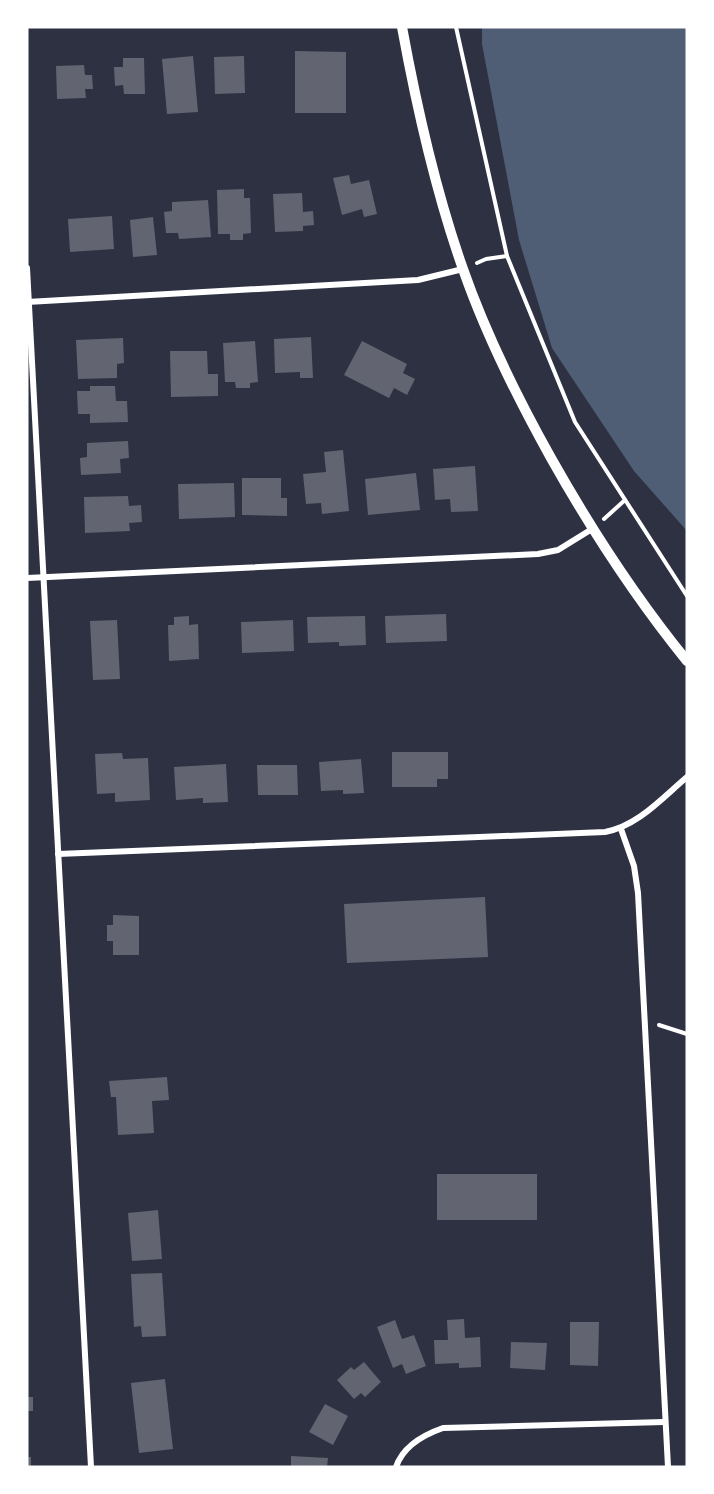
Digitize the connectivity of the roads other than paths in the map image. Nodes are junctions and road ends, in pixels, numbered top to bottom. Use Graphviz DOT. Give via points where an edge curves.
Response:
graph roads {
  1 [pos="402,27"];
  2 [pos="27,268"];
  3 [pos="463,269"];
  4 [pos="28,302"];
  5 [pos="592,529"];
  6 [pos="44,577"];
  7 [pos="27,578"];
  8 [pos="687,661"];
  9 [pos="687,777"];
  10 [pos="621,829"];
  11 [pos="58,854"];
  12 [pos="664,1422"];
  13 [pos="91,1467"];
  14 [pos="396,1467"];
  15 [pos="668,1467"];
  1 -- 3 [label="street" via="426,147"];
  2 -- 4 [label="street"];
  3 -- 4 [label="street" via="418,280"];
  3 -- 5 [label="street" via="518,398"];
  4 -- 6 [label="street"];
  5 -- 6 [label="street" via="558,550 538,554"];
  5 -- 8 [label="street"];
  6 -- 7 [label="street"];
  6 -- 11 [label="street"];
  9 -- 10 [label="street"];
  10 -- 11 [label="street"];
  10 -- 12 [label="street" via="634,866 638,893"];
  11 -- 13 [label="street"];
  12 -- 14 [label="street" via="443,1428 426,1434 411,1446"];
  12 -- 15 [label="street"];
}
